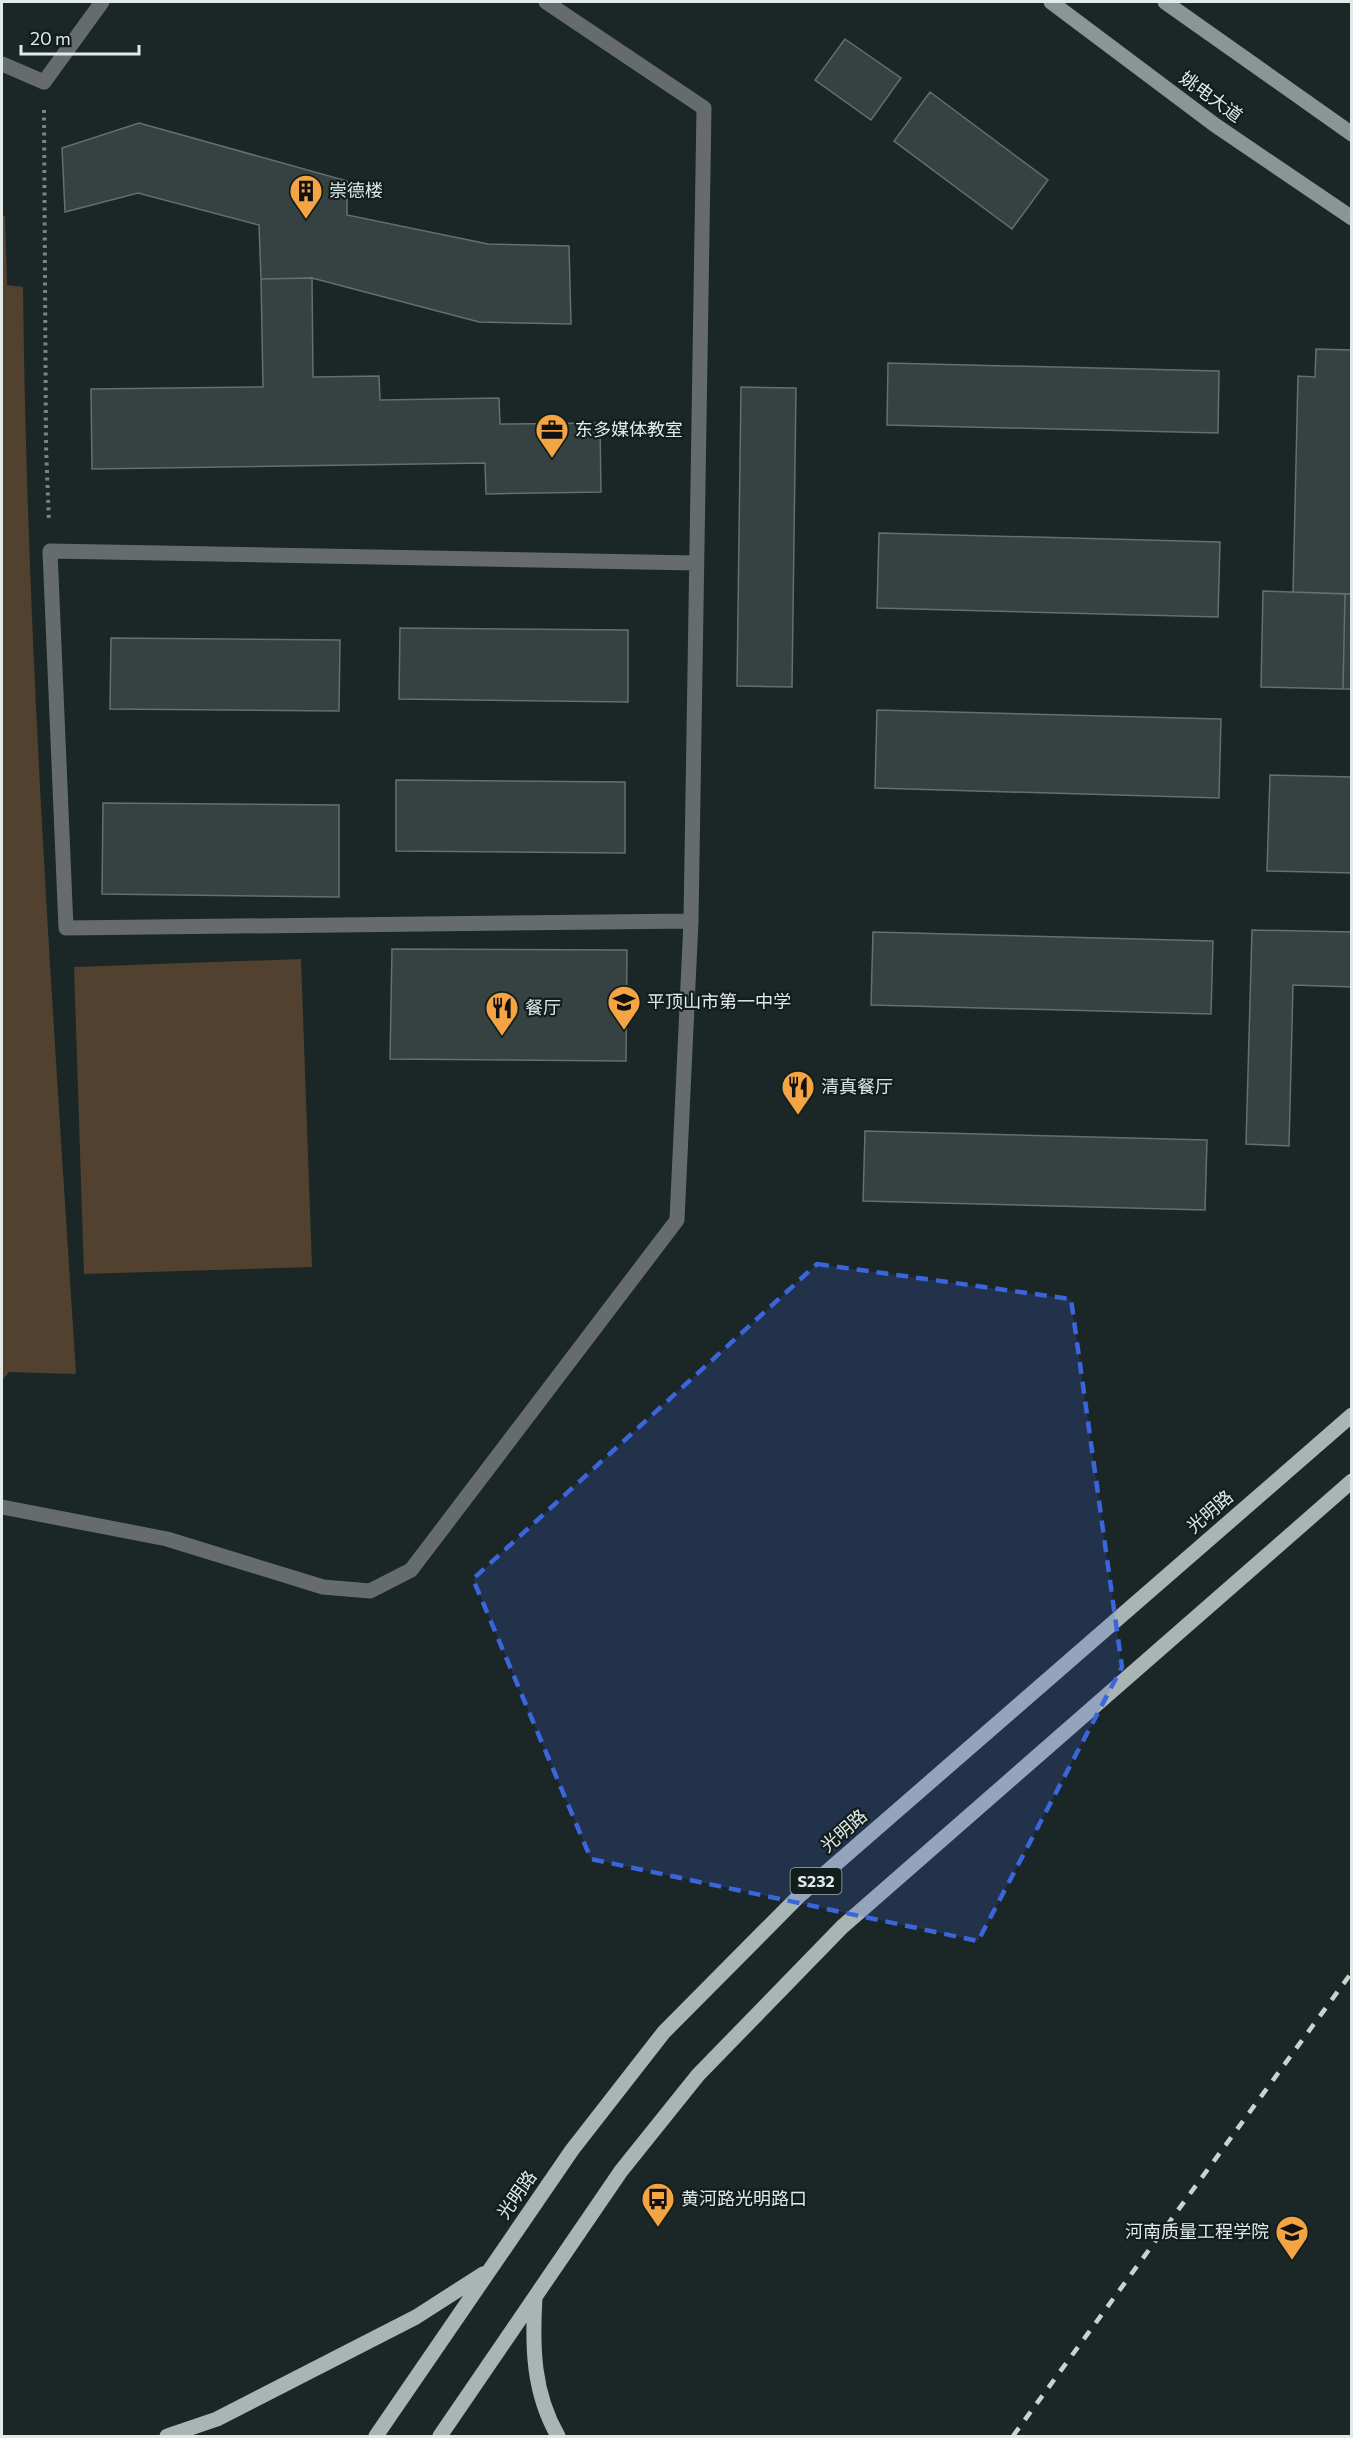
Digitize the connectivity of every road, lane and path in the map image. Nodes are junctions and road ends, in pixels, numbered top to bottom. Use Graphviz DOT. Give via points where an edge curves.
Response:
graph roads {
  1 [pos="102,2"];
  2 [pos="546,2"];
  3 [pos="1051,2"];
  4 [pos="1175,4"];
  5 [pos="2,64"];
  6 [pos="44,82"];
  7 [pos="1352,134"];
  8 [pos="1352,218"];
  9 [pos="50,551"];
  10 [pos="696,563"];
  11 [pos="691,921"];
  12 [pos="1352,1414"];
  13 [pos="1352,1481"];
  14 [pos="2,1507"];
  15 [pos="488,2271"];
  16 [pos="535,2298"];
  17 [pos="167,2436"];
  18 [pos="376,2436"];
  19 [pos="440,2436"];
  20 [pos="558,2436"];
  1 -- 6 [label="lane"];
  2 -- 10 [label="lane" via="704,108"];
  3 -- 8 [label="main road, 姚电大道" via="1215,125"];
  4 -- 7 [label="main road"];
  5 -- 6 [label="lane"];
  6 -- 9 [label="path"];
  9 -- 10 [label="lane"];
  9 -- 11 [label="lane" via="66,928"];
  10 -- 11 [label="lane"];
  11 -- 14 [label="lane" via="677,1220 411,1570 370,1591 323,1587 167,1539"];
  12 -- 15 [label="main road, 光明路 / S232" via="799,1896 664,2032 572,2150"];
  13 -- 16 [label="main road, S232" via="842,1927 698,2075 621,2171"];
  15 -- 17 [label="main road" via="395,2328 217,2419"];
  15 -- 18 [label="main road, 光明路 / S232"];
  16 -- 19 [label="main road, S232"];
  16 -- 20 [label="main road" via="532,2347 536,2380"];
}
